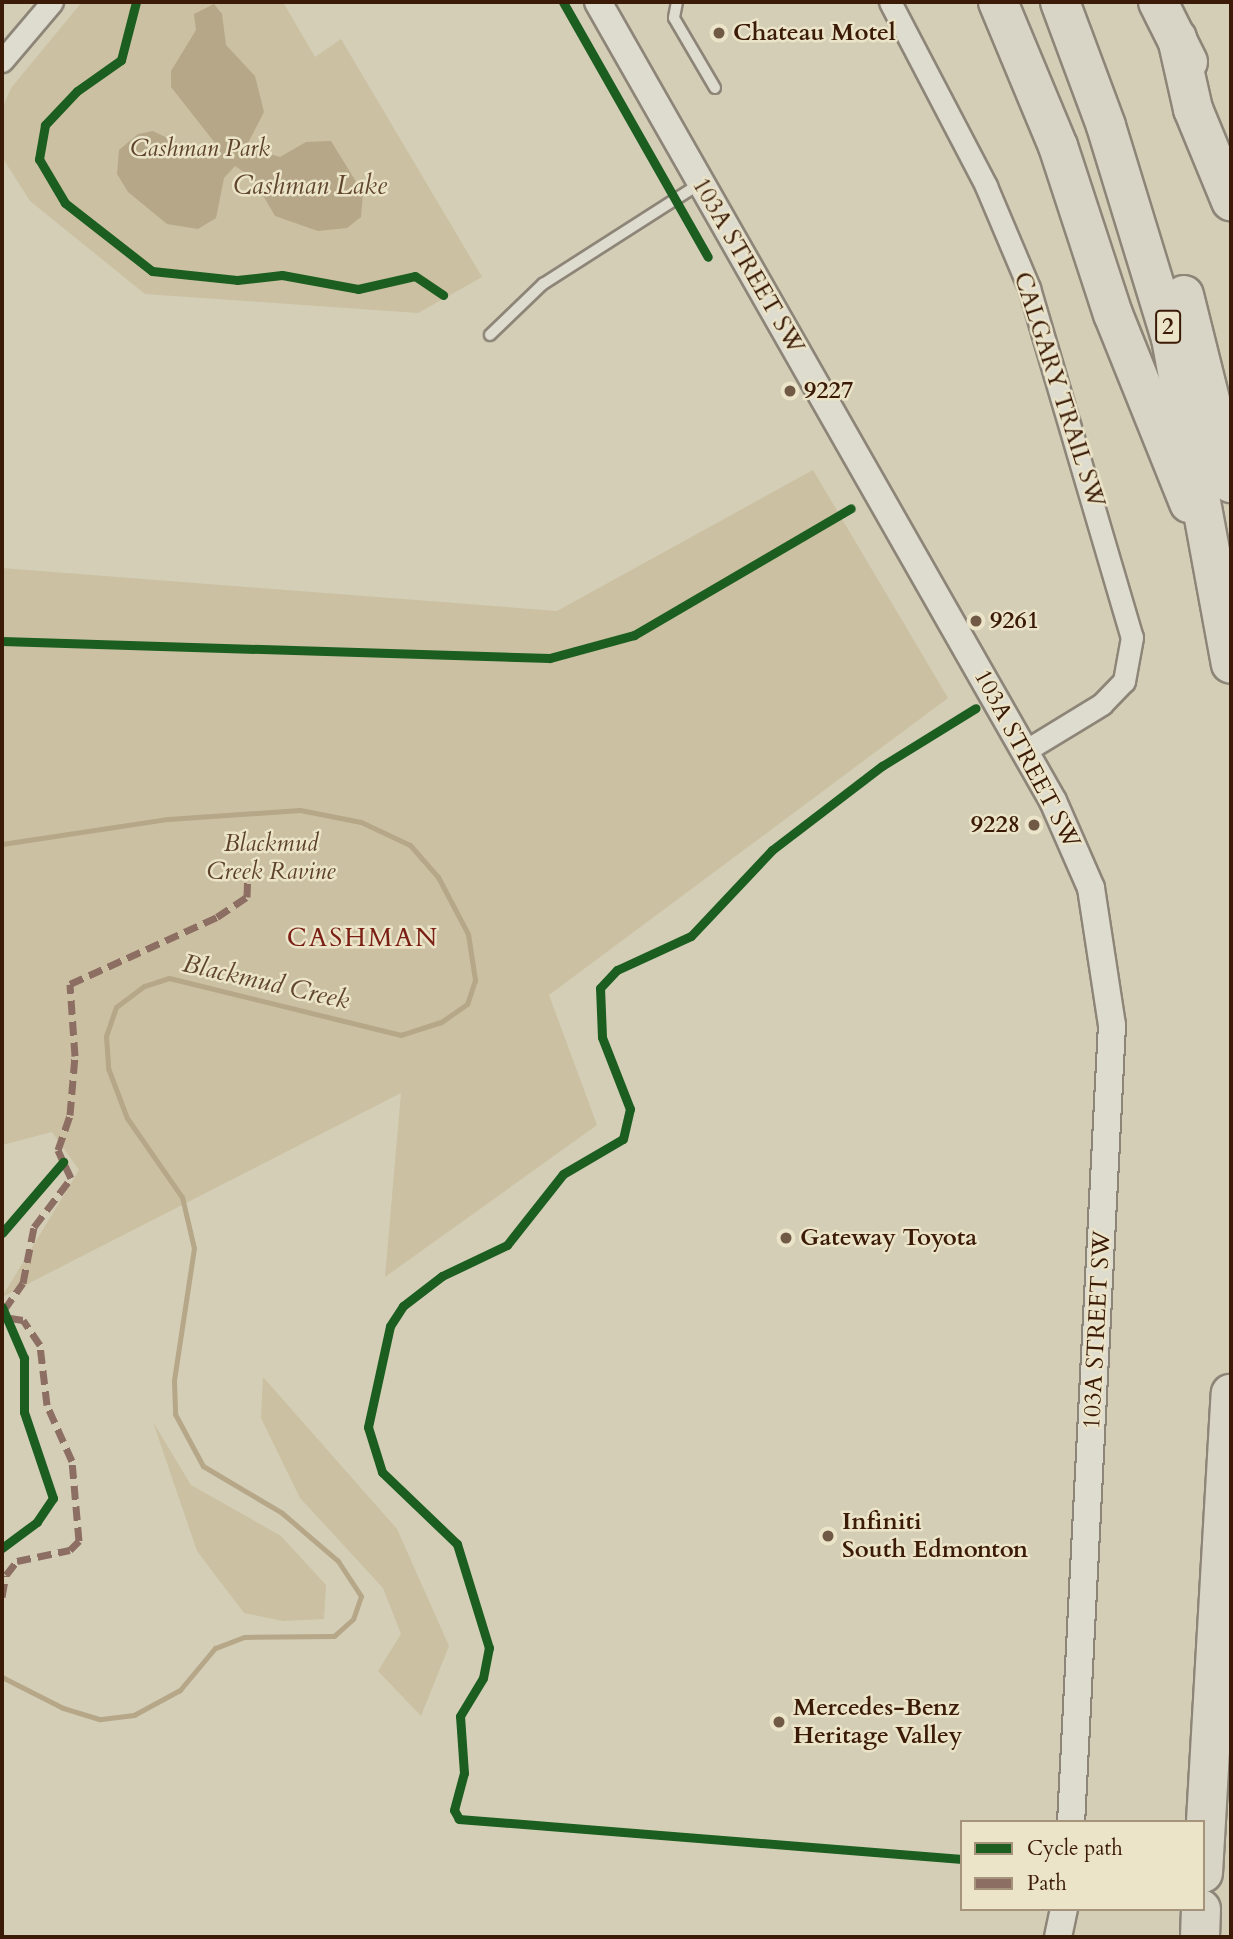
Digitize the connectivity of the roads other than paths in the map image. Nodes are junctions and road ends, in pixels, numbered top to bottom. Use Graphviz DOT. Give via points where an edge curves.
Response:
graph roads {
  1 [pos="52,2"];
  2 [pos="598,2"];
  3 [pos="677,2"];
  4 [pos="890,2"];
  5 [pos="998,2"];
  6 [pos="1060,2"];
  7 [pos="1073,2"];
  8 [pos="1158,2"];
  9 [pos="1177,38"];
  10 [pos="2,61"];
  11 [pos="715,88"];
  12 [pos="1231,152"];
  13 [pos="701,183"];
  14 [pos="1231,201"];
  15 [pos="490,335"];
  16 [pos="1231,483"];
  17 [pos="1219,578"];
  18 [pos="1231,664"];
  19 [pos="1025,751"];
  20 [pos="1231,1394"];
  21 [pos="1071,1820"];
  22 [pos="1205,1839"];
  23 [pos="1064,1911"];
  24 [pos="1201,1911"];
  25 [pos="1058,1937"];
  26 [pos="1200,1937"];
  1 -- 10 [label="street"];
  2 -- 13 [label="street, 103A STREET SW"];
  3 -- 11 [label="lane" via="674,18"];
  4 -- 19 [label="street, CALGARY TRAIL SW" via="986,186 1029,288 1132,637 1124,681 1102,704"];
  5 -- 17 [label="highway"];
  6 -- 17 [label="highway, 2" via="1106,126 1171,338"];
  7 -- 16 [label="highway" via="1143,170 1195,328"];
  8 -- 9 [label="highway"];
  9 -- 12 [label="highway"];
  9 -- 14 [label="highway" via="1193,109"];
  13 -- 15 [label="lane" via="543,284"];
  13 -- 19 [label="street, 103A STREET SW"];
  17 -- 18 [label="highway, 2"];
  19 -- 21 [label="street, 103A STREET SW" via="1066,823 1091,888 1111,1012"];
  20 -- 22 [label="highway"];
  23 -- 25 [label="street"];
  24 -- 26 [label="highway"];
}
